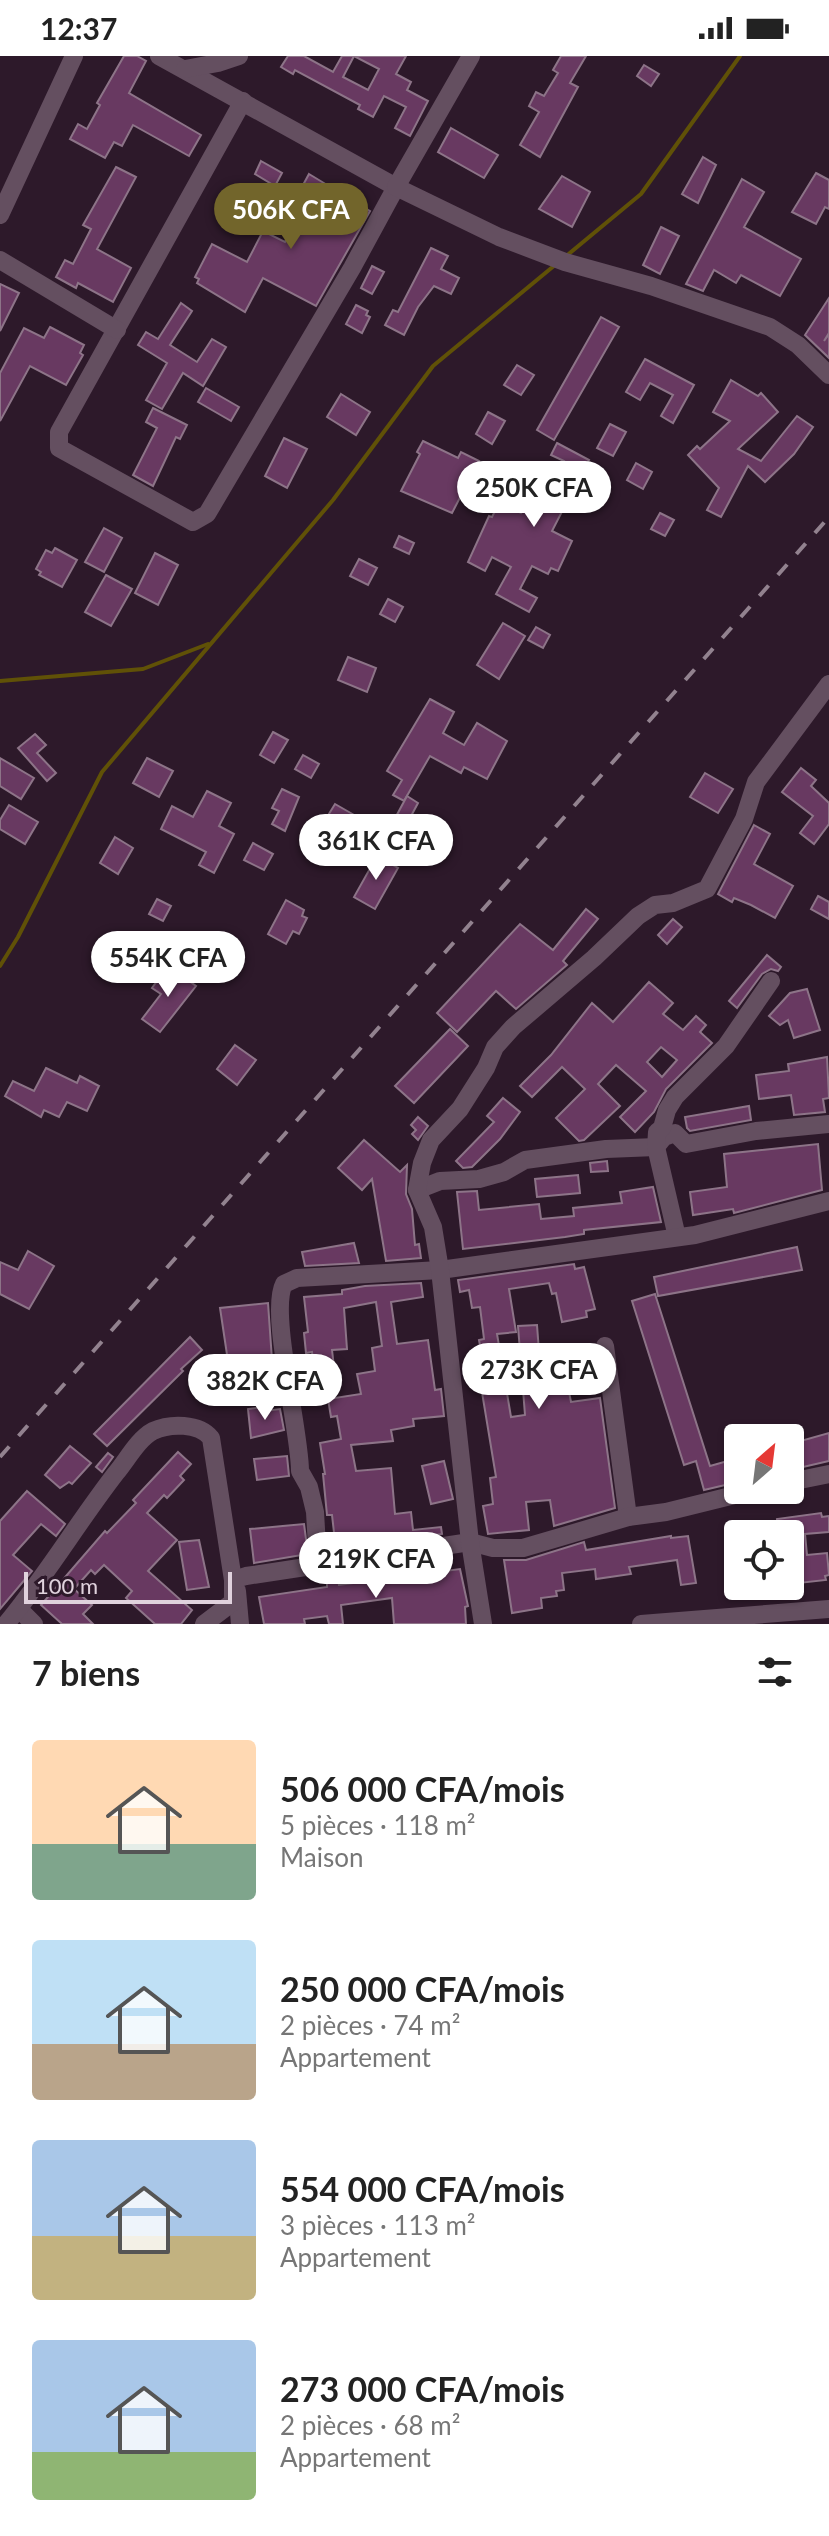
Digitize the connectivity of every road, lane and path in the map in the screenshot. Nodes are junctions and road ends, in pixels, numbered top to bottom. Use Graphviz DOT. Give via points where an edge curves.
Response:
graph roads {
  1 [pos="74,56"];
  2 [pos="159,56"];
  3 [pos="239,56"];
  4 [pos="471,56"];
  5 [pos="185,69"];
  6 [pos="243,101"];
  7 [pos="396,187"];
  8 [pos="0,215"];
  9 [pos="0,260"];
  10 [pos="117,330"];
  11 [pos="829,375"];
  12 [pos="829,684"];
  13 [pos="771,981"];
  14 [pos="829,1124"];
  15 [pos="656,1147"];
  16 [pos="417,1190"];
  17 [pos="829,1201"];
  18 [pos="677,1237"];
  19 [pos="440,1270"];
  20 [pos="605,1346"];
  21 [pos="829,1474"];
  22 [pos="804,1479"];
  23 [pos="724,1498"];
  24 [pos="628,1517"];
  25 [pos="470,1542"];
  26 [pos="326,1563"];
  27 [pos="235,1579"];
  28 [pos="19,1609"];
  29 [pos="818,1614"];
  30 [pos="6,1624"];
  31 [pos="34,1624"];
  32 [pos="204,1624"];
  33 [pos="240,1624"];
  34 [pos="483,1624"];
  35 [pos="641,1624"];
  1 -- 8 [label="street"];
  2 -- 5 [label="street"];
  3 -- 5 [label="street"];
  4 -- 7 [label="street"];
  5 -- 6 [label="street"];
  6 -- 7 [label="street"];
  6 -- 10 [label="street"];
  7 -- 10 [label="street" via="207,514 193,522 59,448 59,432"];
  7 -- 11 [label="street" via="565,262 770,327"];
  9 -- 10 [label="street"];
  12 -- 16 [label="street" via="756,782 744,819 707,889 655,905 638,916 513,1027 495,1047 460,1109 431,1140"];
  13 -- 15 [label="street" via="726,1046 675,1097 657,1132"];
  14 -- 15 [label="street" via="686,1144 675,1133"];
  15 -- 16 [label="street" via="525,1160 492,1176 440,1181"];
  15 -- 18 [label="street"];
  16 -- 19 [label="street" via="433,1227"];
  17 -- 18 [label="street"];
  18 -- 19 [label="street"];
  19 -- 25 [label="street"];
  19 -- 26 [label="street" via="297,1278 280,1290 300,1471 309,1487 317,1546"];
  20 -- 24 [label="street"];
  21 -- 22 [label="street"];
  23 -- 24 [label="street"];
  24 -- 25 [label="street" via="523,1548"];
  25 -- 26 [label="street"];
  25 -- 34 [label="street"];
  26 -- 27 [label="street"];
  27 -- 28 [label="street" via="211,1438 196,1426 162,1429 144,1438"];
  27 -- 32 [label="street" via="233,1602"];
  27 -- 33 [label="street"];
  28 -- 30 [label="street"];
  28 -- 31 [label="street"];
  29 -- 35 [label="street"];
}
